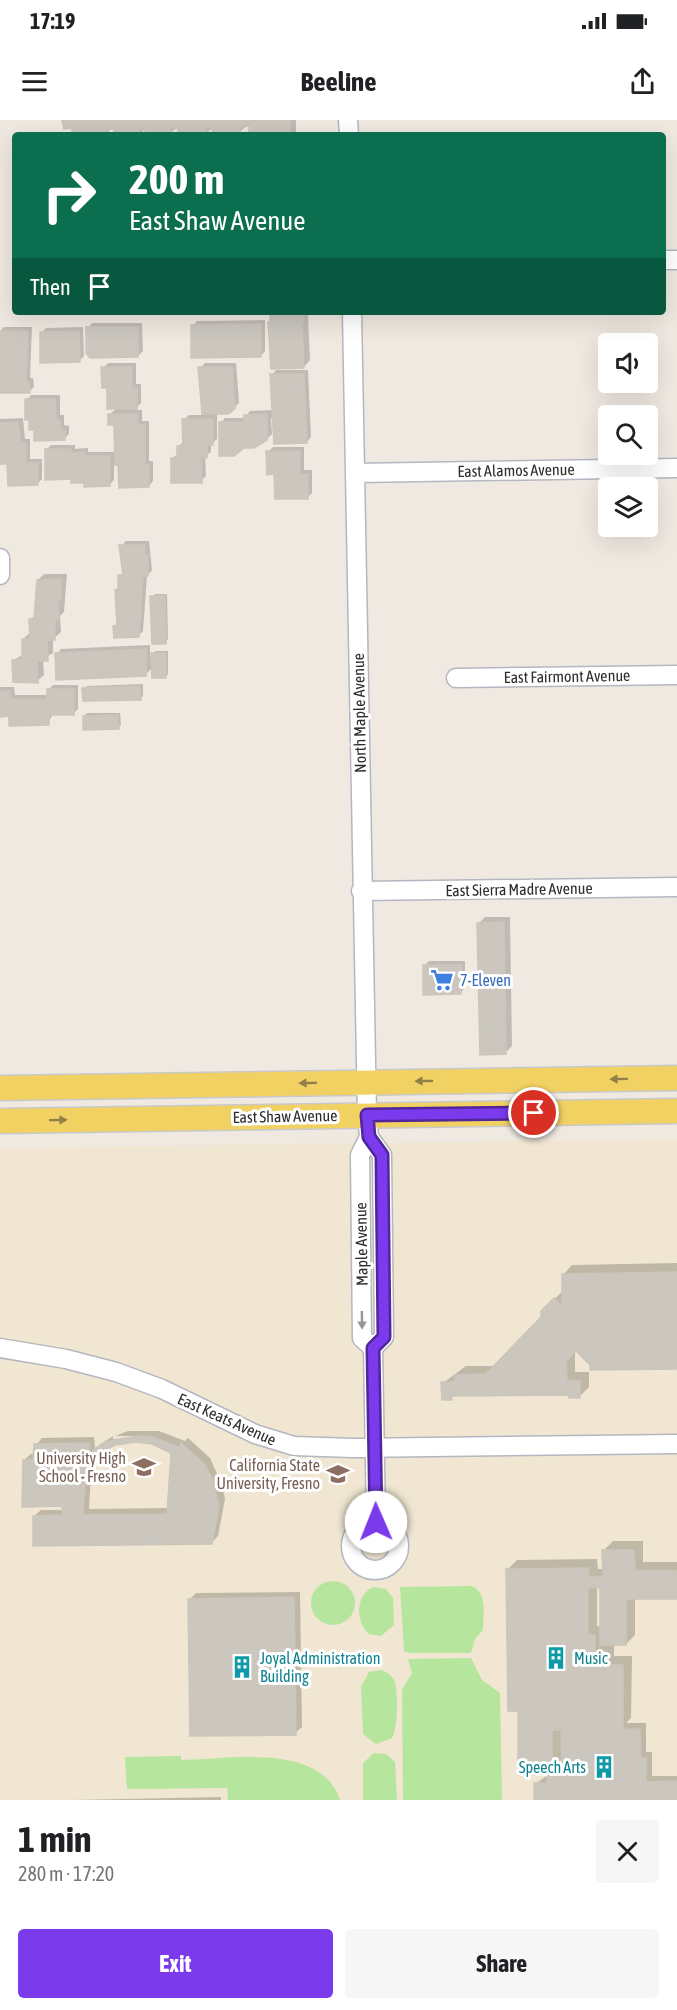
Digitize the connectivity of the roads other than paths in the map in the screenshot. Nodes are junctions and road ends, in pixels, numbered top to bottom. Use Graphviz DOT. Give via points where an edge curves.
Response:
graph roads {
  1 [pos="352,315"];
  2 [pos="677,468"];
  3 [pos="355,472"];
  4 [pos="0,558"];
  5 [pos="0,575"];
  6 [pos="677,675"];
  7 [pos="456,678"];
  8 [pos="677,886"];
  9 [pos="361,891"];
  10 [pos="677,1078"];
  11 [pos="366,1082"];
  12 [pos="0,1088"];
  13 [pos="677,1111"];
  14 [pos="0,1121"];
  15 [pos="368,1126"];
  16 [pos="0,1348"];
  17 [pos="677,1444"];
  18 [pos="374,1448"];
  19 [pos="376,1522"];
  1 -- 3 [label="street, North Maple Avenue"];
  2 -- 3 [label="street, East Alamos Avenue"];
  3 -- 9 [label="street, North Maple Avenue"];
  4 -- 5 [label="street"];
  6 -- 7 [label="street, East Fairmont Avenue"];
  8 -- 9 [label="street, East Sierra Madre Avenue"];
  9 -- 11 [label="street, North Maple Avenue"];
  10 -- 11 [label="main road, East Shaw Avenue, one-way"];
  11 -- 12 [label="main road, East Shaw Avenue, one-way"];
  11 -- 15 [label="street, North Maple Avenue"];
  13 -- 15 [label="main road, East Shaw Avenue"];
  14 -- 15 [label="main road, East Shaw Avenue, one-way"];
  15 -- 18 [label="street, Maple Avenue" via="382,1155 384,1337 373,1348"];
  16 -- 18 [label="street, East Keats Avenue" via="66,1359 150,1384 277,1443 309,1448"];
  17 -- 18 [label="street, East Keats Avenue"];
  18 -- 19 [label="street, Maple Avenue"];
}
